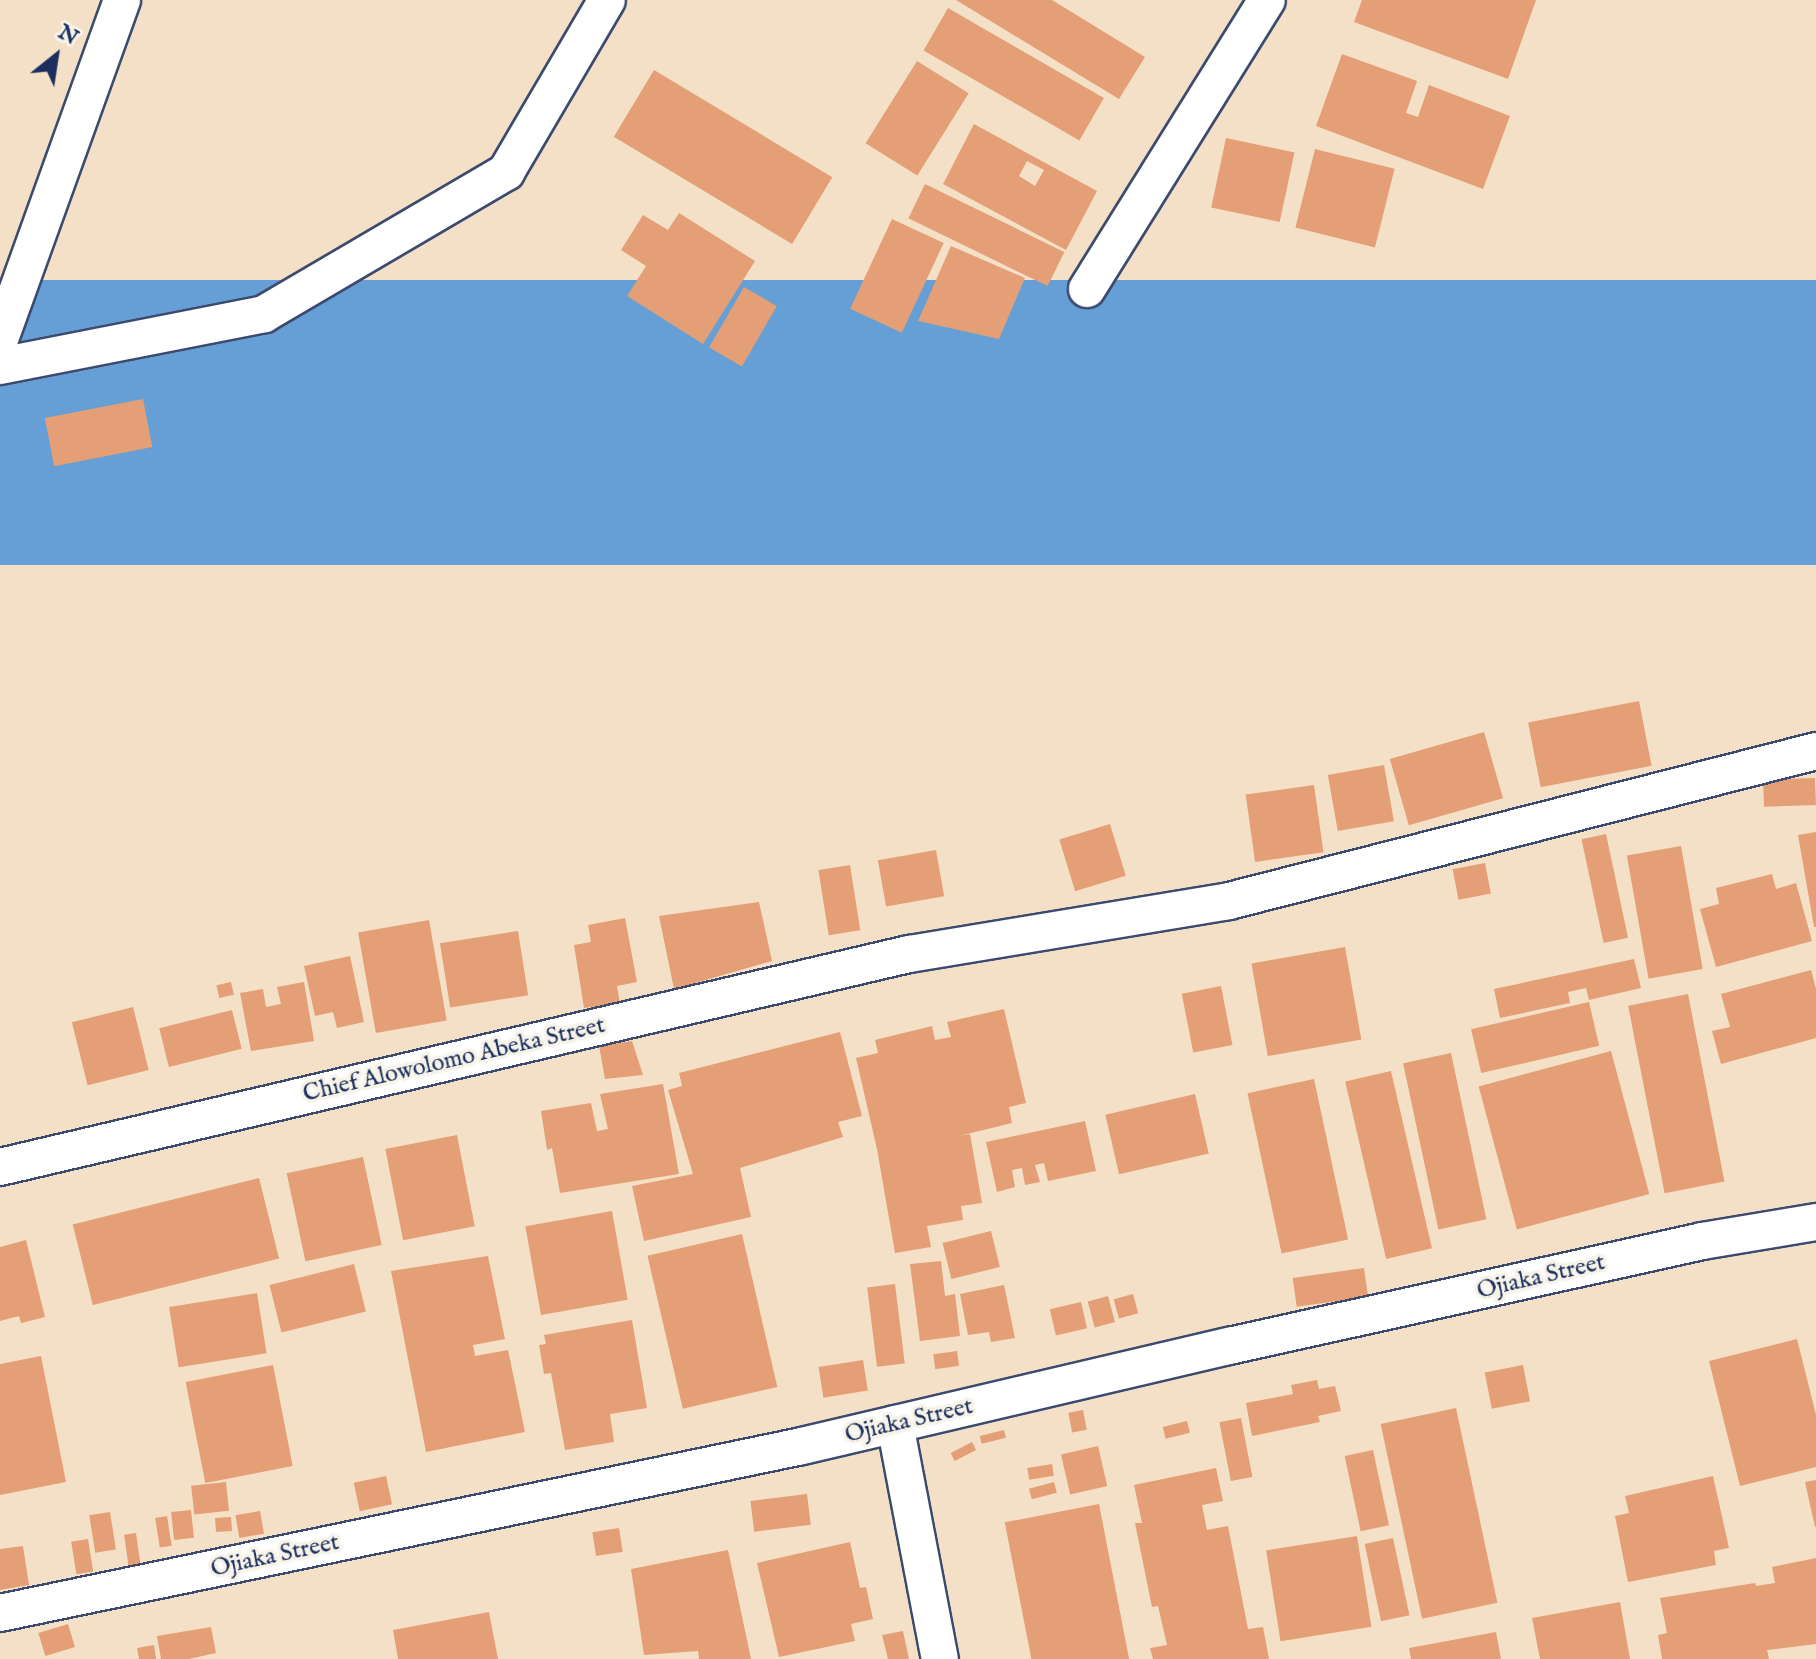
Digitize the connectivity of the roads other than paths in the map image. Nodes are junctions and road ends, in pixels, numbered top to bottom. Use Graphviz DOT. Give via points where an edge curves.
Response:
graph roads {
  1 [pos="122,0"];
  2 [pos="607,0"];
  3 [pos="1267,0"];
  4 [pos="1087,289"];
  5 [pos="0,339"];
  6 [pos="0,366"];
  7 [pos="1816,751"];
  8 [pos="0,1167"];
  9 [pos="1816,1222"];
  10 [pos="895,1424"];
  11 [pos="0,1613"];
  12 [pos="940,1659"];
  1 -- 5 [label="street"];
  2 -- 6 [label="street" via="506,172 264,314"];
  3 -- 4 [label="street"];
  7 -- 8 [label="street, Chief Alowolomo Abeka Street" via="1229,901 909,954"];
  9 -- 10 [label="street, Ojiaka Street" via="1702,1241"];
  10 -- 11 [label="street, Ojiaka Street"];
  10 -- 12 [label="street"];
}
